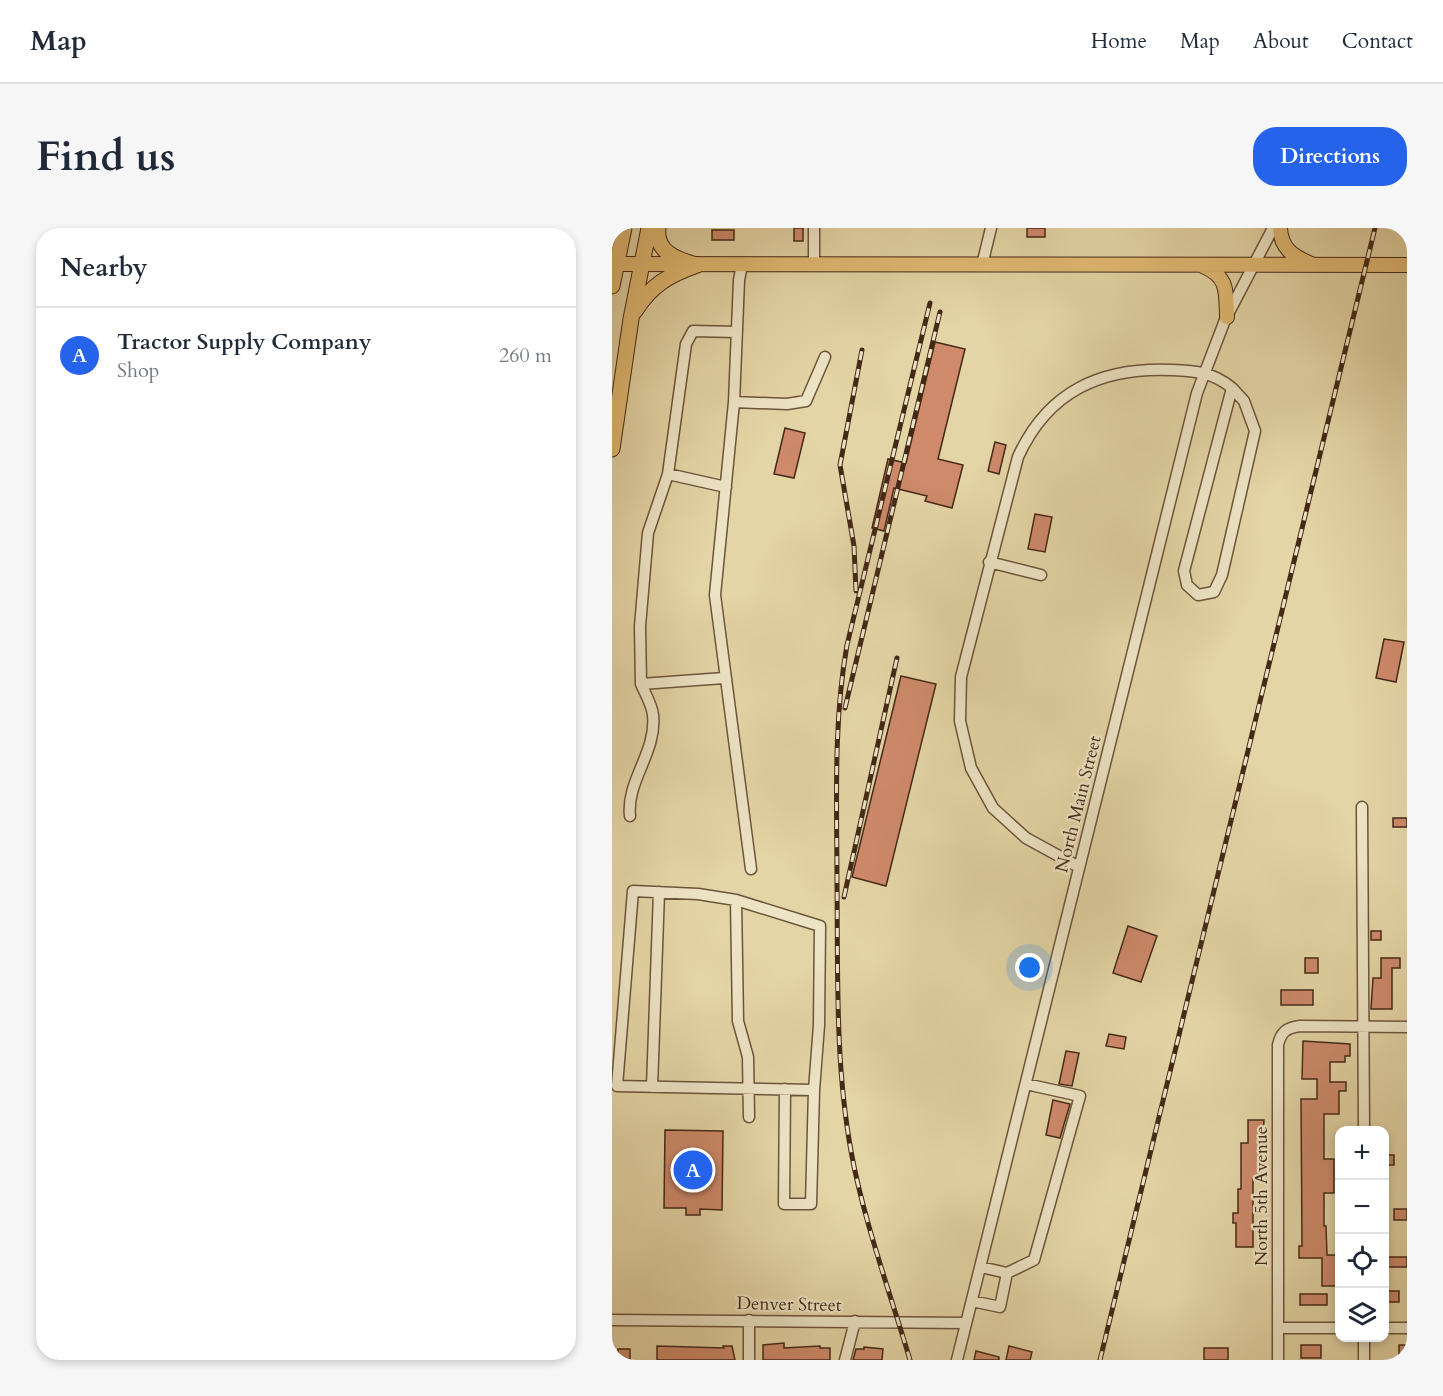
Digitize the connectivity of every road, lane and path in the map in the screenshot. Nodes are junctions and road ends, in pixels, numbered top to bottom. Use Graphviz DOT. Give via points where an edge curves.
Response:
graph roads {
  1 [pos="619,228"];
  2 [pos="624,228"];
  3 [pos="649,228"];
  4 [pos="658,228"];
  5 [pos="814,228"];
  6 [pos="991,228"];
  7 [pos="1274,228"];
  8 [pos="1280,228"];
  9 [pos="612,238"];
  10 [pos="614,264"];
  11 [pos="641,265"];
  12 [pos="697,265"];
  13 [pos="742,265"];
  14 [pos="814,265"];
  15 [pos="982,265"];
  16 [pos="1201,265"];
  17 [pos="1255,265"];
  18 [pos="1312,265"];
  19 [pos="1407,265"];
  20 [pos="612,286"];
  21 [pos="1227,317"];
  22 [pos="631,319"];
  23 [pos="737,332"];
  24 [pos="825,357"];
  25 [pos="1204,372"];
  26 [pos="1232,388"];
  27 [pos="734,402"];
  28 [pos="612,449"];
  29 [pos="668,474"];
  30 [pos="726,487"];
  31 [pos="989,562"];
  32 [pos="1041,575"];
  33 [pos="724,678"];
  34 [pos="642,684"];
  35 [pos="1362,807"];
  36 [pos="630,816"];
  37 [pos="1079,867"];
  38 [pos="751,868"];
  39 [pos="659,892"];
  40 [pos="736,900"];
  41 [pos="1364,1027"];
  42 [pos="1407,1027"];
  43 [pos="1026,1084"];
  44 [pos="652,1087"];
  45 [pos="748,1089"];
  46 [pos="785,1089"];
  47 [pos="814,1090"];
  48 [pos="749,1117"];
  49 [pos="1364,1126"];
  50 [pos="981,1267"];
  51 [pos="1007,1273"];
  52 [pos="972,1301"];
  53 [pos="612,1320"];
  54 [pos="749,1320"];
  55 [pos="855,1322"];
  56 [pos="966,1323"];
  57 [pos="1278,1328"];
  58 [pos="1335,1328"];
  59 [pos="1389,1328"];
  60 [pos="1407,1328"];
  61 [pos="1364,1342"];
  62 [pos="749,1360"];
  63 [pos="845,1360"];
  64 [pos="957,1360"];
  65 [pos="1278,1360"];
  66 [pos="1364,1360"];
  1 -- 9 [label="highway"];
  2 -- 10 [label="highway"];
  3 -- 11 [label="highway"];
  4 -- 12 [label="highway" via="658,239 668,254"];
  5 -- 14 [label="street"];
  6 -- 15 [label="street"];
  7 -- 17 [label="street, North Main Street"];
  8 -- 18 [label="main road" via="1280,239 1287,250"];
  10 -- 11 [label="main road"];
  10 -- 20 [label="highway"];
  11 -- 12 [label="main road"];
  11 -- 22 [label="highway"];
  12 -- 13 [label="main road"];
  12 -- 22 [label="highway" via="656,284"];
  13 -- 14 [label="main road"];
  13 -- 23 [label="street"];
  14 -- 15 [label="main road"];
  15 -- 16 [label="main road"];
  16 -- 17 [label="main road"];
  16 -- 21 [label="main road" via="1217,272 1221,279 1226,290"];
  17 -- 18 [label="main road"];
  17 -- 21 [label="street, North Main Street"];
  18 -- 19 [label="main road"];
  21 -- 25 [label="street, North Main Street"];
  22 -- 28 [label="highway"];
  23 -- 27 [label="street"];
  23 -- 29 [label="street" via="693,331 686,344"];
  24 -- 27 [label="street" via="806,401"];
  25 -- 26 [label="street"];
  25 -- 31 [label="street" via="1143,370 1112,374 1084,384 1062,399 1036,425 1018,457"];
  25 -- 37 [label="street, North Main Street"];
  26 -- 26 [label="street" via="1184,571 1187,585 1198,596 1214,592 1222,575 1255,430 1244,401"];
  27 -- 30 [label="street"];
  29 -- 30 [label="street"];
  29 -- 34 [label="street" via="648,533 640,626"];
  30 -- 33 [label="street" via="715,595"];
  31 -- 32 [label="street"];
  31 -- 37 [label="street" via="961,677 960,720 969,760 985,796 1002,819 1040,847"];
  33 -- 34 [label="street"];
  33 -- 38 [label="street"];
  34 -- 36 [label="street" via="653,714 651,746 629,803"];
  35 -- 41 [label="street"];
  37 -- 43 [label="street, North Main Street"];
  39 -- 40 [label="street"];
  39 -- 44 [label="street"];
  39 -- 44 [label="street" via="633,891 617,1086"];
  40 -- 45 [label="street" via="738,1021 748,1057"];
  40 -- 47 [label="street" via="820,926"];
  41 -- 42 [label="street"];
  41 -- 49 [label="street"];
  41 -- 57 [label="street, North 5th Avenue" via="1300,1026 1283,1032 1278,1045"];
  43 -- 50 [label="street, North Main Street"];
  43 -- 51 [label="street" via="1080,1096 1038,1252 1027,1266"];
  44 -- 45 [label="street"];
  45 -- 46 [label="street"];
  45 -- 48 [label="street"];
  46 -- 47 [label="street"];
  46 -- 47 [label="street" via="784,1204 811,1204"];
  50 -- 51 [label="street"];
  50 -- 52 [label="street, North Main Street"];
  51 -- 52 [label="street" via="1000,1306"];
  52 -- 56 [label="street, North Main Street"];
  53 -- 54 [label="street, Denver Street"];
  54 -- 55 [label="street, Denver Street"];
  54 -- 62 [label="street"];
  55 -- 56 [label="street, Denver Street"];
  55 -- 63 [label="street"];
  56 -- 64 [label="street, North Main Street"];
  57 -- 58 [label="street"];
  57 -- 65 [label="street, North 5th Avenue"];
  59 -- 60 [label="street"];
  61 -- 66 [label="street"];
}
